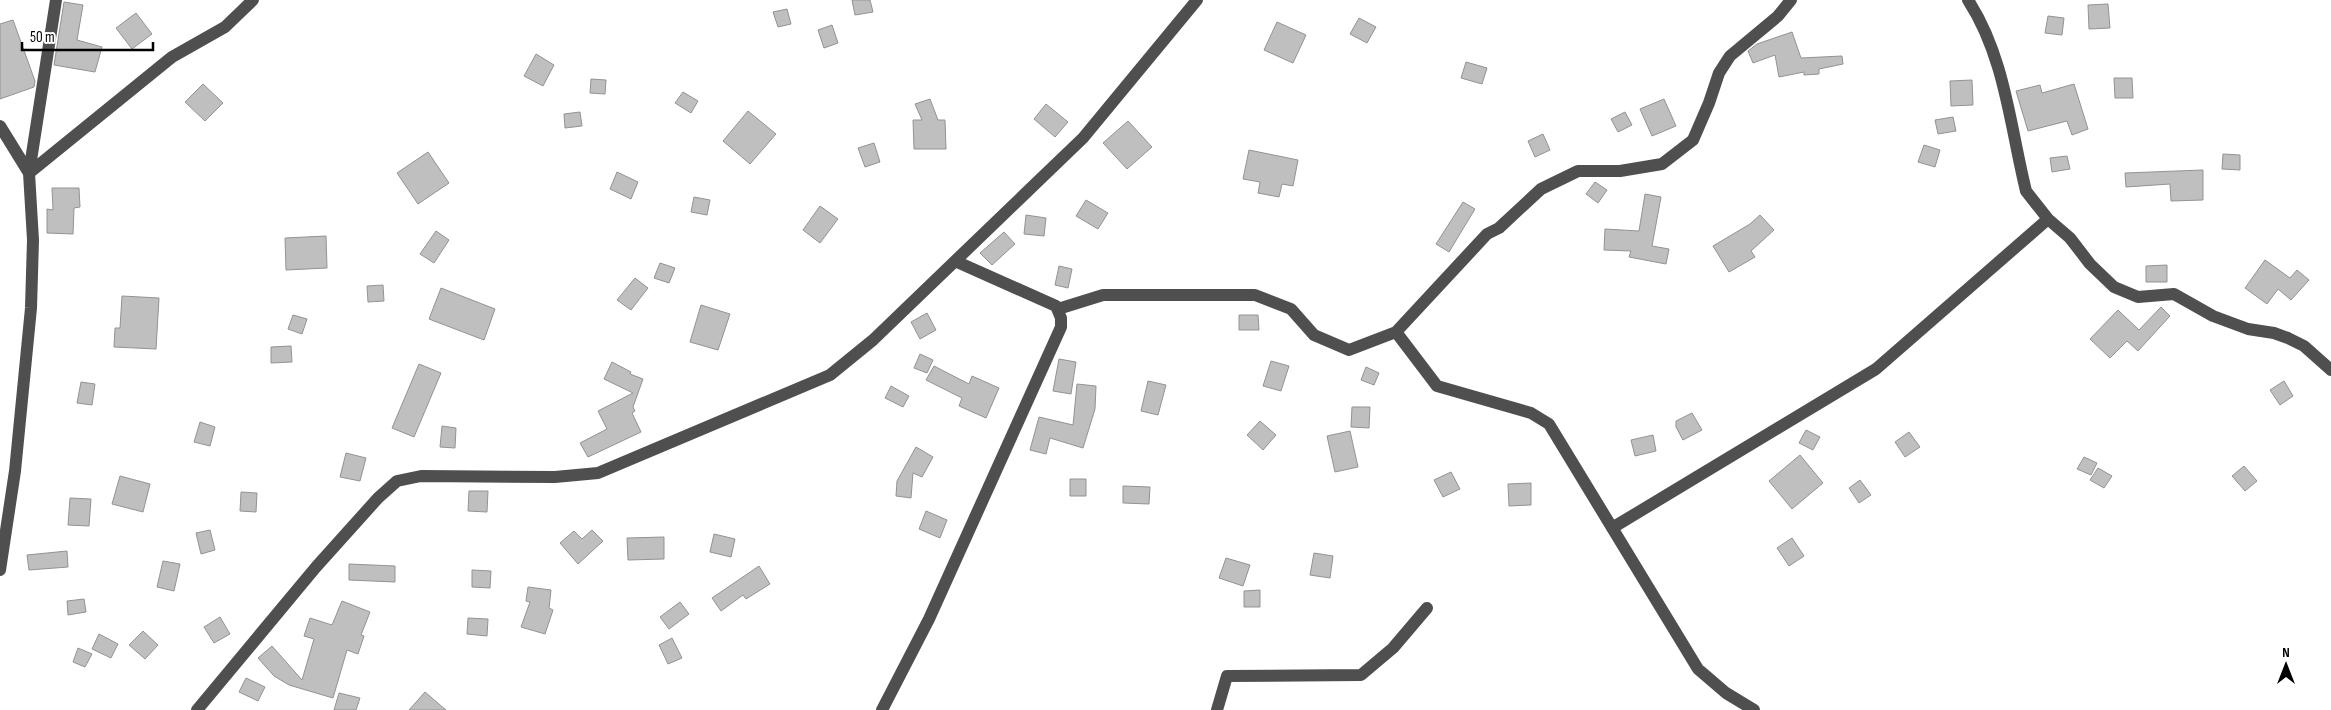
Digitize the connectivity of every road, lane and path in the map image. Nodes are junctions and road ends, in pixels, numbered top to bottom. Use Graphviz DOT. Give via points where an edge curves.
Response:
graph roads {
  1 [pos="56,0"];
  2 [pos="253,0"];
  3 [pos="1197,0"];
  4 [pos="1791,0"];
  5 [pos="1968,0"];
  6 [pos="0,126"];
  7 [pos="29,173"];
  8 [pos="2048,219"];
  9 [pos="955,261"];
  10 [pos="1058,309"];
  11 [pos="1396,332"];
  12 [pos="2331,370"];
  13 [pos="1612,528"];
  14 [pos="0,570"];
  15 [pos="1427,608"];
  16 [pos="197,710"];
  17 [pos="882,710"];
  18 [pos="1217,710"];
  19 [pos="1754,710"];
  1 -- 7 [label="street"];
  2 -- 7 [label="street" via="225,27 172,57"];
  3 -- 9 [label="street" via="1083,138"];
  4 -- 11 [label="street" via="1778,16 1730,56 1719,73 1693,140 1662,164 1620,172 1578,172 1541,189 1499,228 1487,234"];
  5 -- 8 [label="street" via="1993,47 2026,191"];
  6 -- 7 [label="street"];
  7 -- 14 [label="street" via="33,240 31,308"];
  8 -- 12 [label="street" via="2070,238 2114,287 2138,297 2174,294 2213,316 2248,329 2281,335 2304,346"];
  8 -- 13 [label="street" via="1876,369"];
  9 -- 10 [label="street"];
  9 -- 16 [label="street" via="874,340 830,374 598,473 421,476 397,481 316,568"];
  10 -- 11 [label="street" via="1103,295 1255,295 1291,309 1314,335 1349,350"];
  10 -- 17 [label="street" via="1061,327 929,619"];
  11 -- 13 [label="street" via="1437,386 1531,413 1549,424"];
  13 -- 19 [label="street" via="1698,669 1726,693"];
  15 -- 18 [label="street" via="1393,648 1361,675 1227,676"];
}
